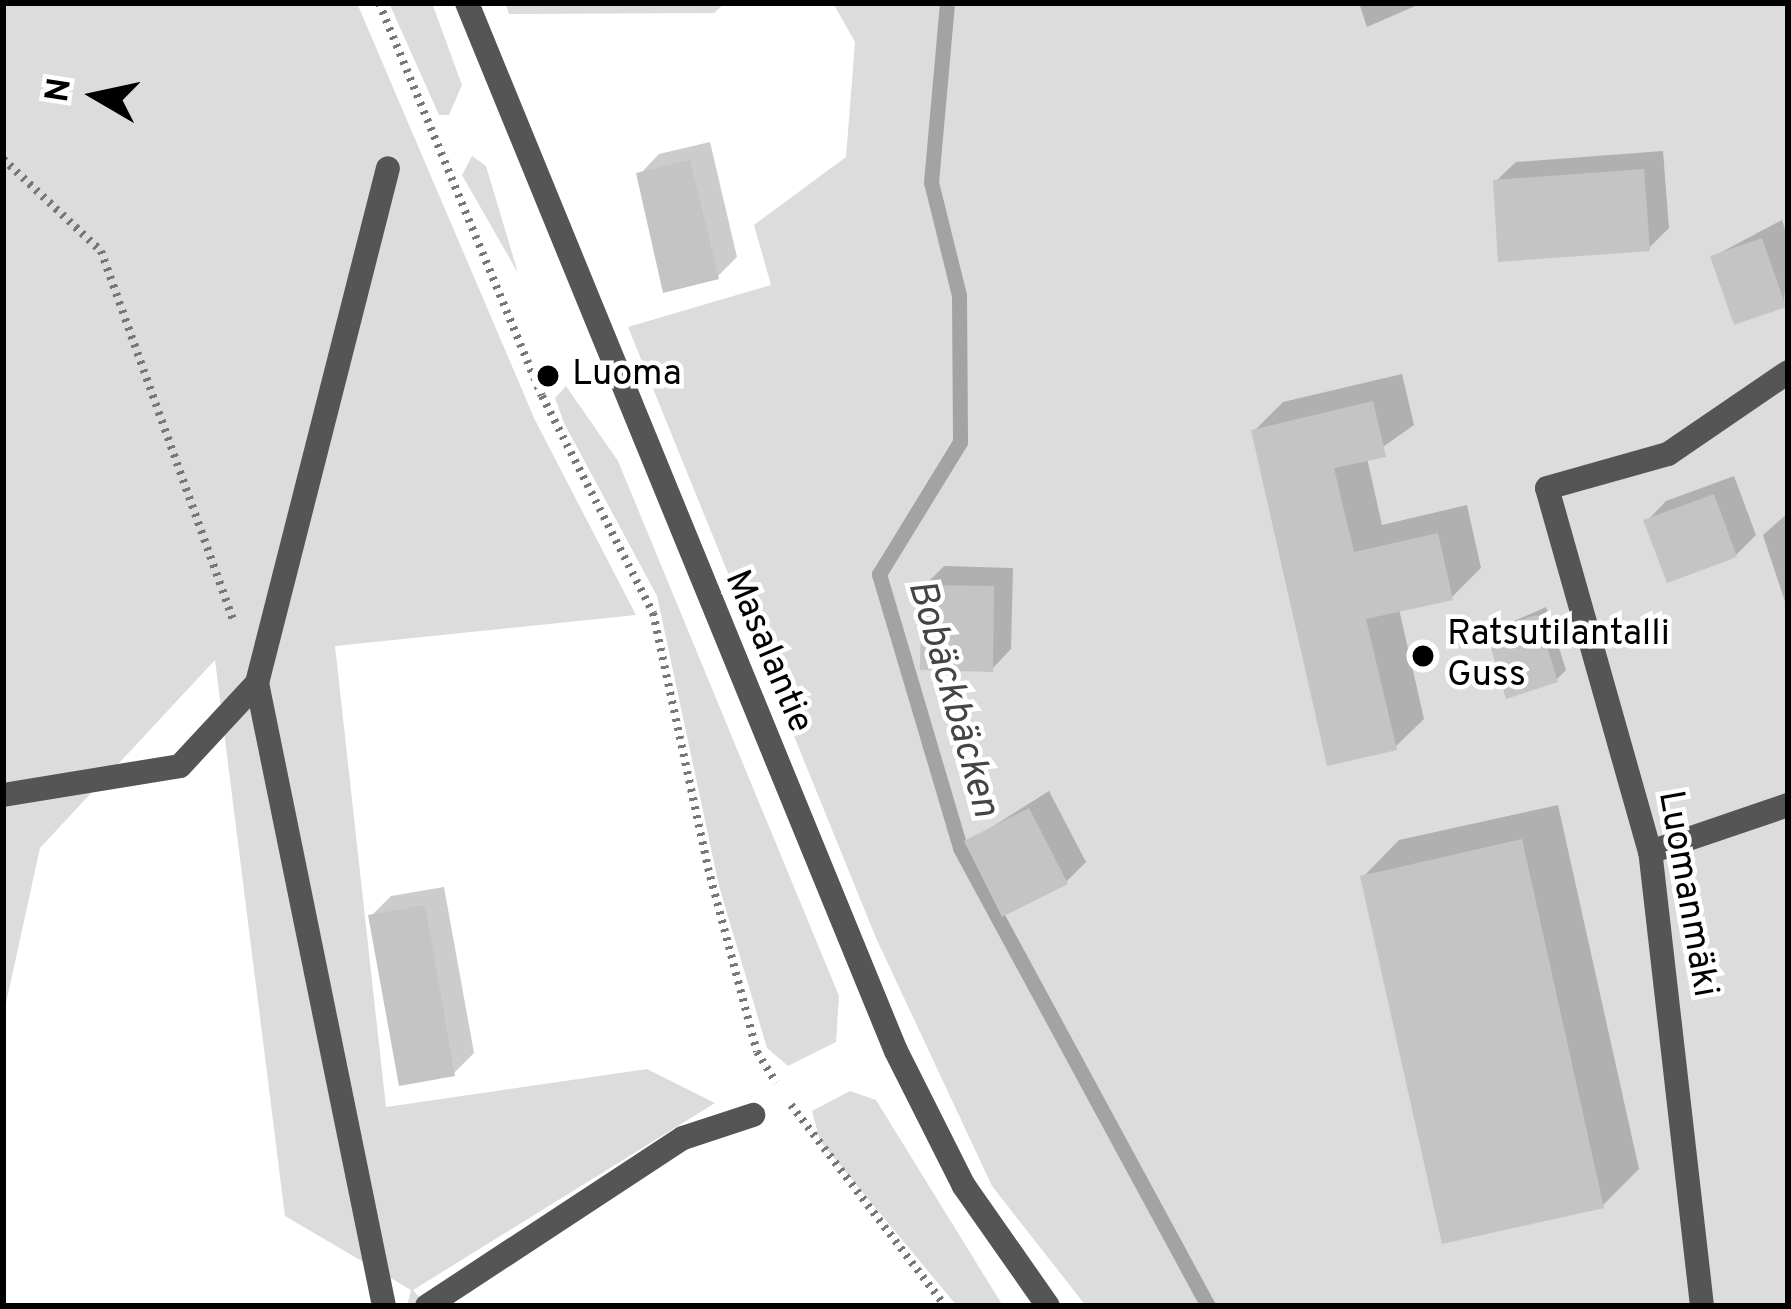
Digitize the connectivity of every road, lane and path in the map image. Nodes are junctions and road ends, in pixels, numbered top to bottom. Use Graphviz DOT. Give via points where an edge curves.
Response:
graph roads {
  1 [pos="379,3"];
  2 [pos="466,3"];
  3 [pos="3,159"];
  4 [pos="388,168"];
  5 [pos="1788,372"];
  6 [pos="257,683"];
  7 [pos="3,795"];
  8 [pos="1788,805"];
  9 [pos="1650,852"];
  10 [pos="753,1115"];
  11 [pos="384,1306"];
  12 [pos="427,1306"];
  13 [pos="944,1306"];
  14 [pos="1048,1306"];
  15 [pos="1702,1306"];
  1 -- 13 [label="path" via="542,396 653,613 757,1052"];
  2 -- 14 [label="street, Masalantie" via="896,1051 964,1186"];
  3 -- 6 [label="path" via="100,251"];
  4 -- 6 [label="street"];
  5 -- 9 [label="street, Luomanmäki" via="1668,454 1547,488"];
  6 -- 7 [label="street" via="180,766"];
  6 -- 11 [label="street"];
  8 -- 9 [label="street"];
  9 -- 15 [label="street, Luomanmäki"];
  10 -- 12 [label="street" via="683,1138"];
}
